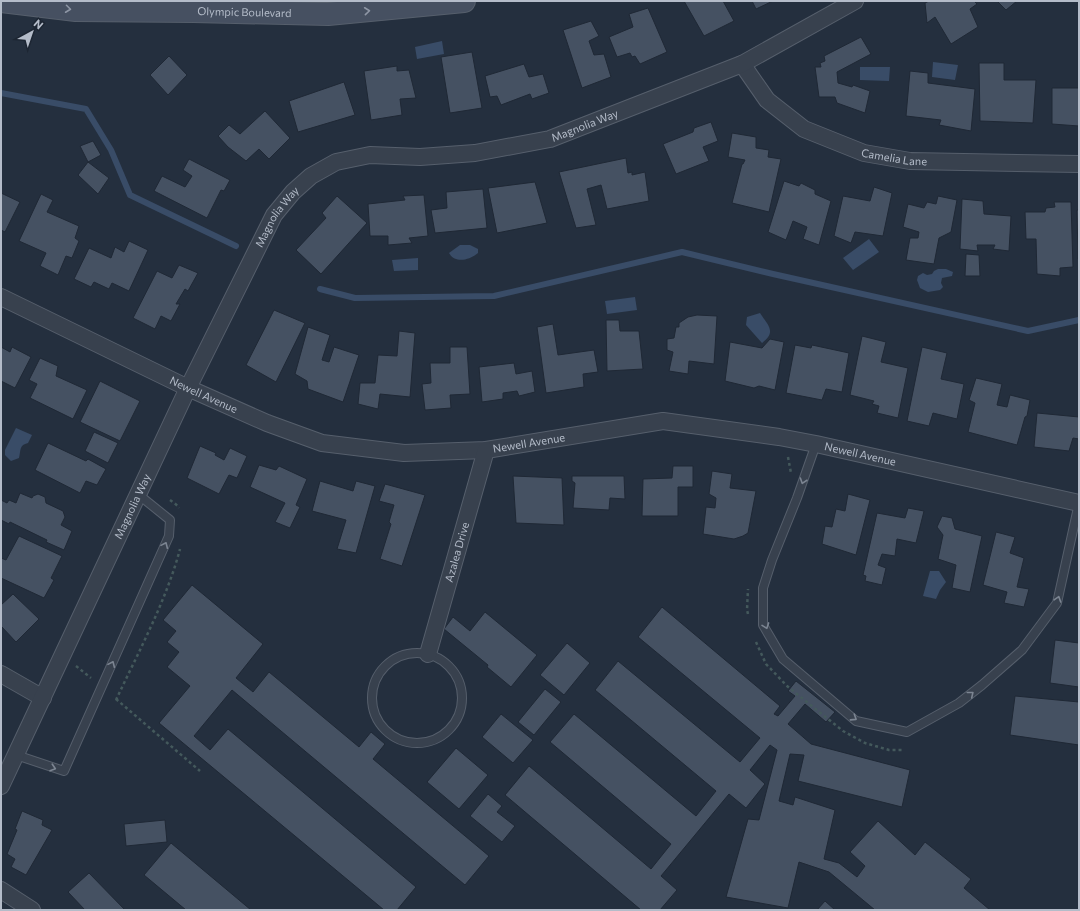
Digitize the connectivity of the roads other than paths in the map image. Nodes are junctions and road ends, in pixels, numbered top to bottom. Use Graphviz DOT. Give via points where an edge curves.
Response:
graph roads {
  1 [pos="1,1"];
  2 [pos="464,1"];
  3 [pos="855,1"];
  4 [pos="742,64"];
  5 [pos="1079,164"];
  6 [pos="1,297"];
  7 [pos="188,388"];
  8 [pos="816,444"];
  9 [pos="486,450"];
  10 [pos="139,495"];
  11 [pos="1079,503"];
  12 [pos="428,654"];
  13 [pos="1,674"];
  14 [pos="43,698"];
  15 [pos="16,755"];
  16 [pos="1,786"];
  17 [pos="1,890"];
  18 [pos="32,910"];
  1 -- 2 [label="main road, Olympic Boulevard, one-way" via="76,10 193,11 328,11"];
  3 -- 4 [label="street, Magnolia Way"];
  4 -- 5 [label="street, Camelia Lane" via="767,100 804,129 864,153 910,161"];
  4 -- 7 [label="street, Magnolia Way" via="550,140 475,153 420,157 370,155 336,162 311,176 293,192 274,215"];
  6 -- 7 [label="street, Newell Avenue"];
  7 -- 9 [label="street, Newell Avenue" via="322,443 404,453"];
  7 -- 10 [label="street, Magnolia Way"];
  8 -- 9 [label="street, Newell Avenue" via="663,421"];
  8 -- 11 [label="street, Newell Avenue"];
  8 -- 11 [label="lane, one-way" via="763,588 763,625 783,659 856,721 907,732 959,703 1022,650 1058,603"];
  9 -- 12 [label="street, Azalea Drive"];
  10 -- 14 [label="street, Magnolia Way"];
  15 -- 10 [label="lane, one-way" via="64,771 169,536 170,520"];
  12 -- 12 [label="lane" via="406,654 393,660 382,669 375,681 372,696 373,710 379,723 401,740 416,744 432,741 445,734 456,722 461,708 462,692 457,677 441,660"];
  13 -- 14 [label="street"];
  14 -- 15 [label="street, Magnolia Way"];
  15 -- 16 [label="street, Magnolia Way"];
  17 -- 18 [label="street"];
}
